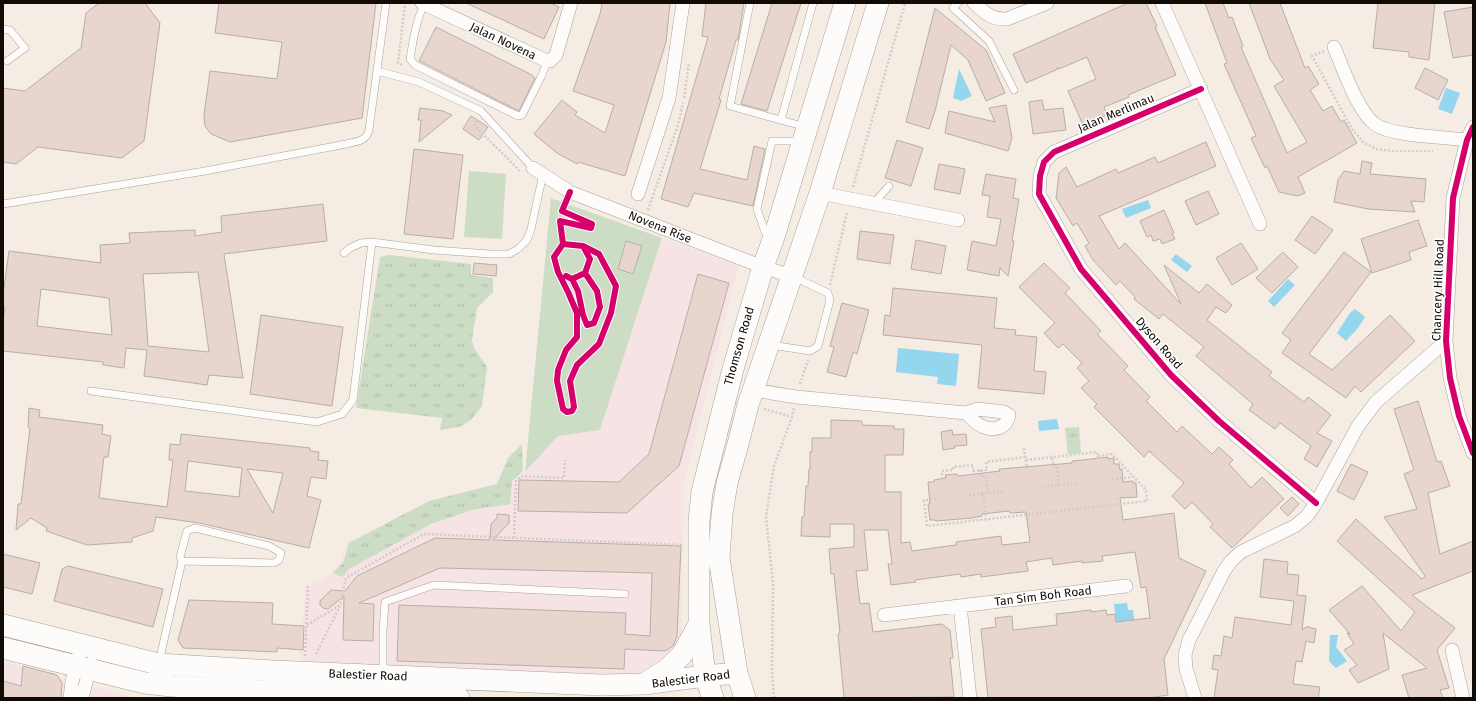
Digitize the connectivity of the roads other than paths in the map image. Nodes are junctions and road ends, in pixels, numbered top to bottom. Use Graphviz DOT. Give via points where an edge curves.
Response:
graph roads {
  1 [pos="386,3"];
  2 [pos="423,3"];
  3 [pos="571,3"];
  4 [pos="683,3"];
  5 [pos="750,3"];
  6 [pos="814,3"];
  7 [pos="845,3"];
  8 [pos="878,3"];
  9 [pos="958,3"];
  10 [pos="974,3"];
  11 [pos="1047,3"];
  12 [pos="1162,3"];
  13 [pos="3,29"];
  14 [pos="1334,47"];
  15 [pos="7,61"];
  16 [pos="547,61"];
  17 [pos="377,71"];
  18 [pos="1201,89"];
  19 [pos="1014,90"];
  20 [pos="781,120"];
  21 [pos="1473,127"];
  22 [pos="806,134"];
  23 [pos="1467,140"];
  24 [pos="1044,162"];
  25 [pos="538,171"];
  26 [pos="889,186"];
  27 [pos="820,192"];
  28 [pos="638,194"];
  29 [pos="3,204"];
  30 [pos="874,204"];
  31 [pos="958,220"];
  32 [pos="1260,224"];
  33 [pos="774,237"];
  34 [pos="372,242"];
  35 [pos="802,245"];
  36 [pos="344,253"];
  37 [pos="763,267"];
  38 [pos="791,276"];
  39 [pos="1446,341"];
  40 [pos="769,344"];
  41 [pos="91,391"];
  42 [pos="750,397"];
  43 [pos="966,413"];
  44 [pos="1473,453"];
  45 [pos="1316,503"];
  46 [pos="182,561"];
  47 [pos="724,586"];
  48 [pos="1126,586"];
  49 [pos="625,594"];
  50 [pos="960,606"];
  51 [pos="884,615"];
  52 [pos="699,621"];
  53 [pos="3,625"];
  54 [pos="89,646"];
  55 [pos="3,648"];
  56 [pos="1452,650"];
  57 [pos="158,664"];
  58 [pos="83,668"];
  59 [pos="273,671"];
  60 [pos="737,673"];
  61 [pos="705,676"];
  62 [pos="644,684"];
  63 [pos="384,689"];
  64 [pos="272,695"];
  65 [pos="70,698"];
  66 [pos="82,698"];
  67 [pos="459,698"];
  68 [pos="713,698"];
  69 [pos="745,698"];
  70 [pos="970,698"];
  71 [pos="1195,698"];
  72 [pos="1463,698"];
  1 -- 17 [label="lane"];
  2 -- 16 [label="street, Jalan Novena"];
  2 -- 16 [label="lane" via="413,40 411,62 518,116 522,115"];
  3 -- 16 [label="street, Jalan Novena" via="556,55"];
  4 -- 28 [label="street" via="669,98"];
  5 -- 20 [label="lane" via="730,106"];
  6 -- 20 [label="lane"];
  7 -- 22 [label="main road, Thomson Road"];
  8 -- 27 [label="main road"];
  9 -- 19 [label="lane" via="953,8 989,41"];
  10 -- 11 [label="street" via="988,15 1000,19 1007,19"];
  12 -- 18 [label="street"];
  13 -- 15 [label="lane" via="10,30 25,48"];
  14 -- 23 [label="street" via="1352,89 1375,124 1384,129 1400,132"];
  17 -- 25 [label="lane" via="419,82 481,112"];
  17 -- 29 [label="lane" via="368,136 364,139 205,171"];
  18 -- 24 [label="street, Jalan Merlimau" via="1054,152"];
  18 -- 32 [label="street"];
  20 -- 22 [label="lane"];
  21 -- 23 [label="street, Chancery Hill Road"];
  22 -- 33 [label="main road, Thomson Road"];
  22 -- 33 [label="lane" via="772,142 758,209 765,232"];
  23 -- 39 [label="street, Chancery Hill Road" via="1452,198"];
  24 -- 45 [label="street, Dyson Road" via="1039,194 1081,269 1171,375 1219,421"];
  25 -- 34 [label="lane" via="539,191 531,229 527,240 509,254 434,250"];
  25 -- 37 [label="street, Novena Rise" via="570,192"];
  26 -- 30 [label="lane"];
  27 -- 30 [label="street"];
  27 -- 35 [label="main road"];
  30 -- 31 [label="street"];
  33 -- 35 [label="main road"];
  33 -- 37 [label="main road, Thomson Road"];
  34 -- 36 [label="lane" via="361,243"];
  34 -- 41 [label="lane" via="353,400 342,414 318,422"];
  35 -- 38 [label="main road"];
  37 -- 38 [label="street, Novena Rise"];
  37 -- 52 [label="main road, Thomson Road" via="729,383 702,492 699,522"];
  38 -- 40 [label="main road"];
  38 -- 40 [label="lane" via="828,293 830,300 818,346 810,352"];
  39 -- 44 [label="street, Chancery Hill Road" via="1450,378 1459,416"];
  39 -- 45 [label="street" via="1376,402 1358,426"];
  40 -- 42 [label="main road"];
  42 -- 43 [label="street" via="796,397"];
  42 -- 47 [label="main road" via="727,483 722,514 719,558"];
  45 -- 71 [label="street" via="1307,516 1295,526 1241,552 1224,571 1189,640 1185,655 1186,670"];
  46 -- 46 [label="lane" via="180,557 187,531 195,528 269,546 281,553 280,560 274,563"];
  46 -- 57 [label="lane"];
  47 -- 52 [label="main road"];
  47 -- 60 [label="main road"];
  48 -- 50 [label="street, Tan Sim Boh Road"];
  49 -- 63 [label="lane" via="434,585 385,602"];
  50 -- 51 [label="street, Tan Sim Boh Road"];
  50 -- 70 [label="street"];
  52 -- 61 [label="main road, Thomson Road"];
  52 -- 62 [label="main road" via="682,655 666,670"];
  53 -- 54 [label="main road, Balestier Road"];
  54 -- 57 [label="main road, Balestier Road"];
  54 -- 58 [label="street"];
  55 -- 58 [label="main road, Balestier Road"];
  56 -- 72 [label="street"];
  57 -- 59 [label="main road, Balestier Road"];
  58 -- 64 [label="main road, Balestier Road" via="171,689"];
  58 -- 65 [label="street" via="72,682"];
  58 -- 66 [label="street"];
  59 -- 63 [label="main road, Balestier Road"];
  59 -- 64 [label="street"];
  60 -- 61 [label="main road, Balestier Road"];
  60 -- 69 [label="main road"];
  61 -- 62 [label="main road, Balestier Road"];
  61 -- 68 [label="main road, Thomson Road"];
  62 -- 63 [label="main road, Balestier Road"];
  63 -- 64 [label="main road, Balestier Road"];
  63 -- 67 [label="main road, Balestier Road"];
}
